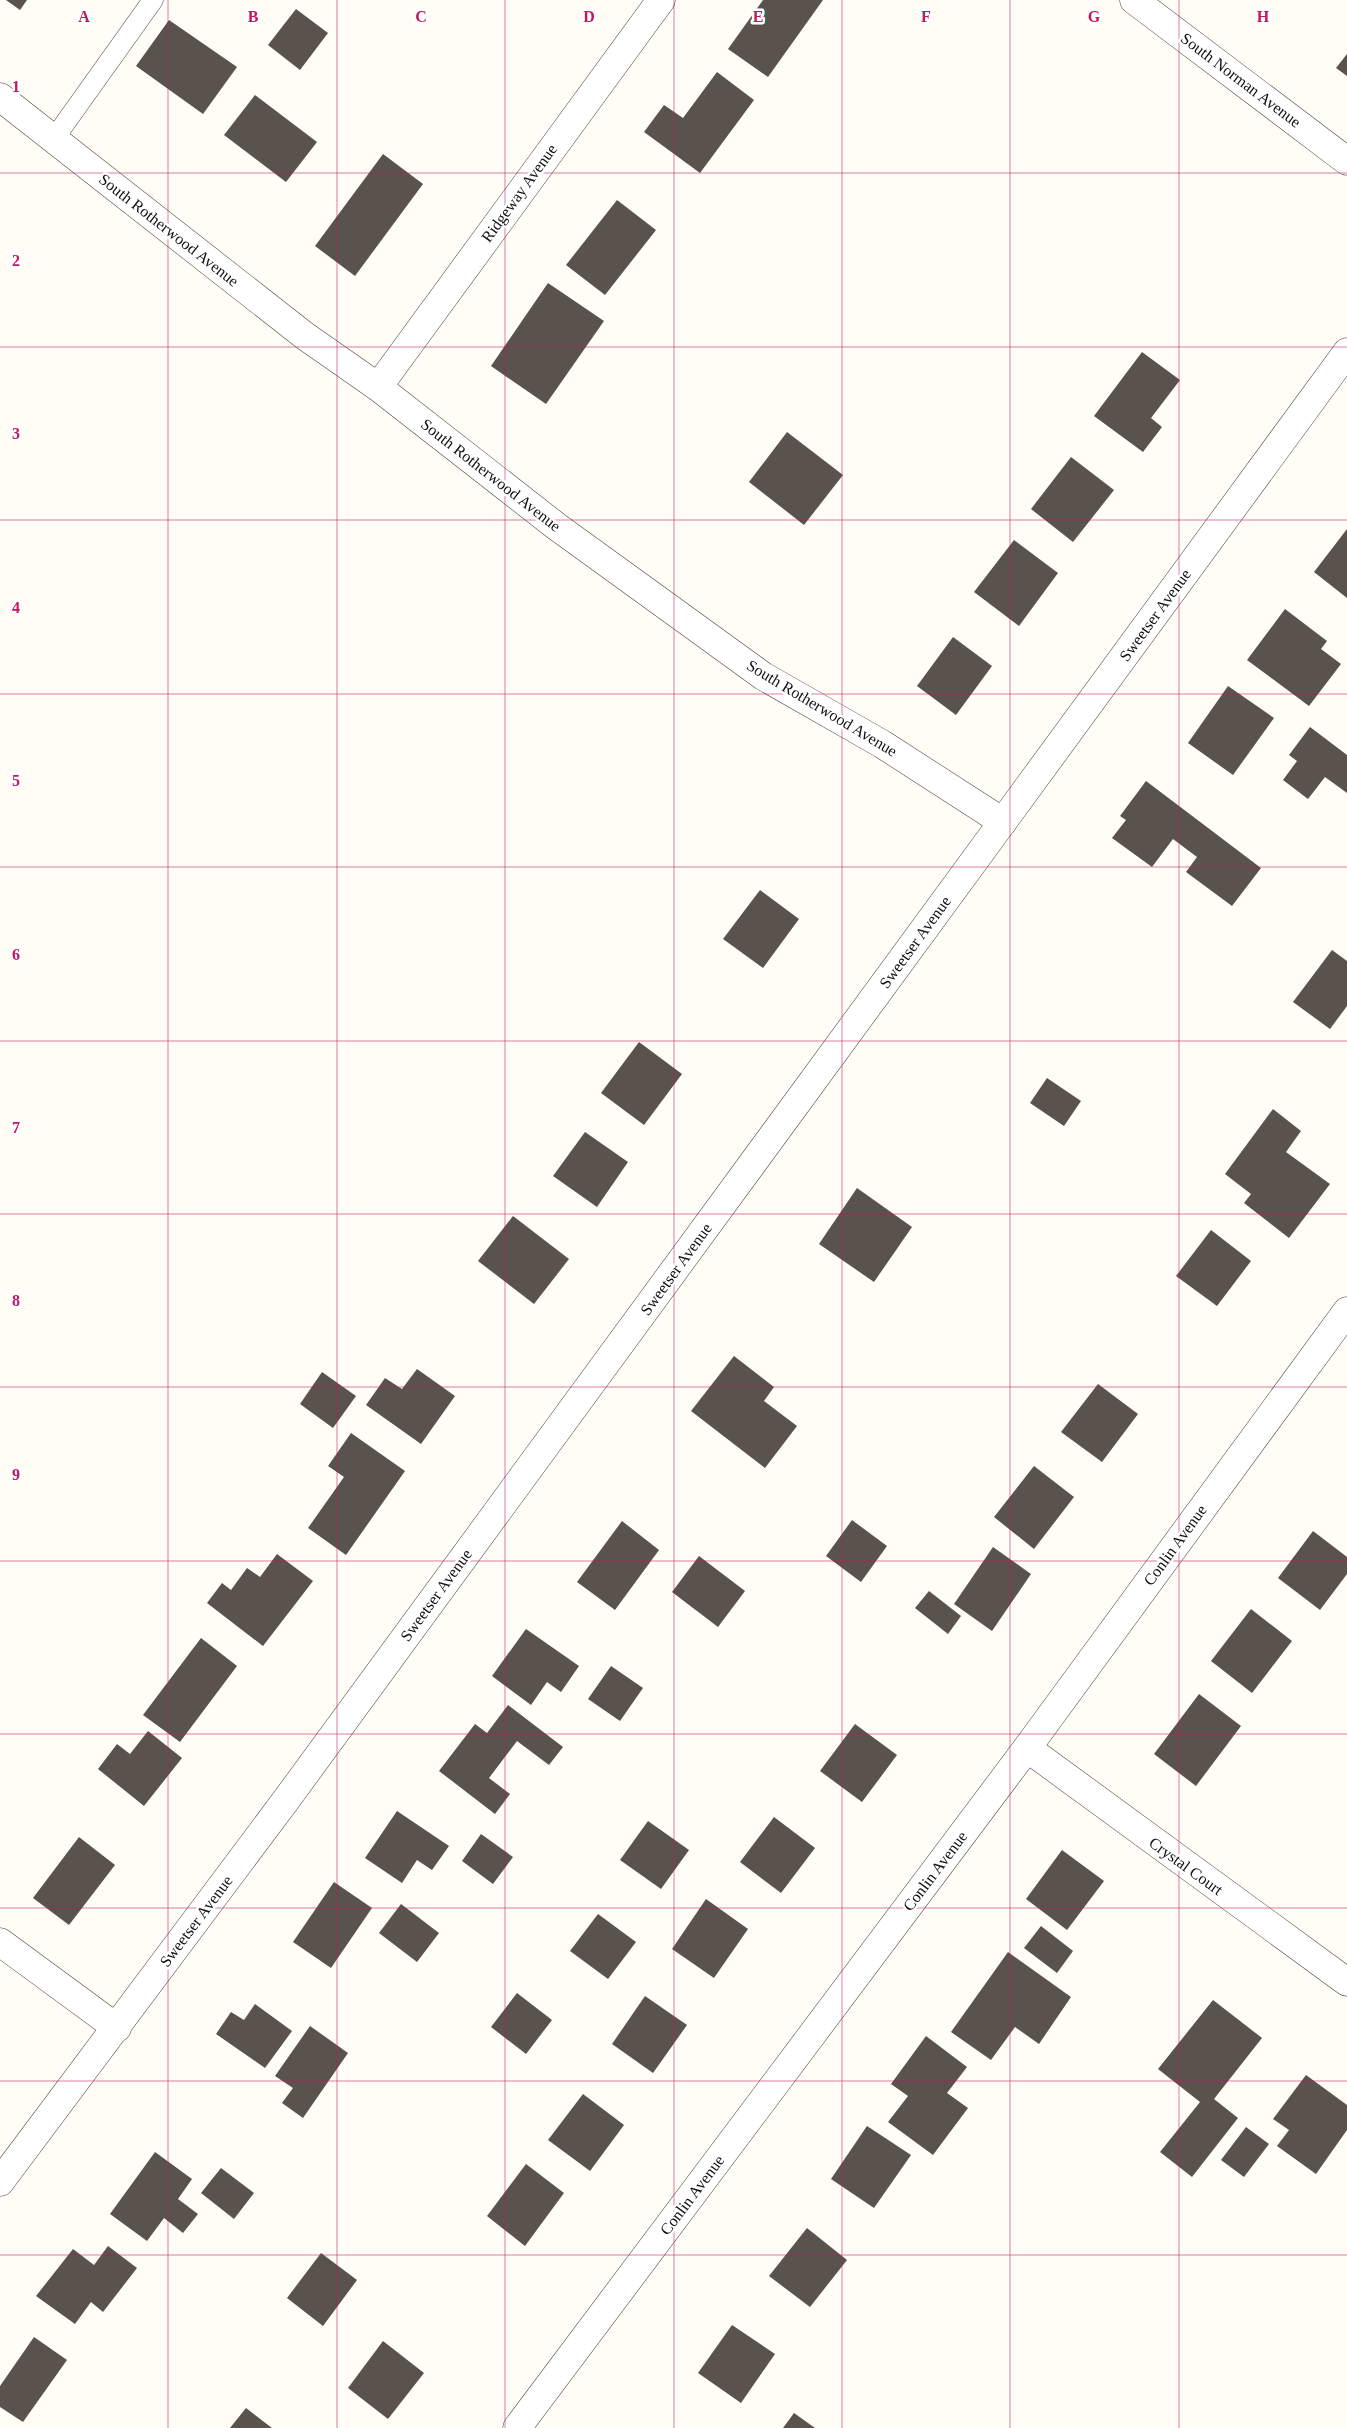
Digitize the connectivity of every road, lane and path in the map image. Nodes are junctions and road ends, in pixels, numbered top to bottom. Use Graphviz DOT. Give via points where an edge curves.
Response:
graph roads {
  1 [pos="153,0"];
  2 [pos="661,0"];
  3 [pos="1134,0"];
  4 [pos="0,97"];
  5 [pos="53,140"];
  6 [pos="1347,161"];
  7 [pos="1347,352"];
  8 [pos="378,387"];
  9 [pos="1003,822"];
  10 [pos="1347,1311"];
  11 [pos="1027,1748"];
  12 [pos="0,1942"];
  13 [pos="1347,1982"];
  14 [pos="116,2028"];
  15 [pos="0,2182"];
  16 [pos="517,2428"];
  1 -- 5 [label="lane"];
  2 -- 8 [label="street, Ridgeway Avenue"];
  3 -- 6 [label="street, South Norman Avenue"];
  4 -- 5 [label="street, South Rotherwood Avenue"];
  5 -- 8 [label="street, South Rotherwood Avenue" via="305,336"];
  7 -- 9 [label="street, Sweetser Avenue"];
  8 -- 9 [label="street, South Rotherwood Avenue" via="556,526 763,676 882,744"];
  9 -- 14 [label="street, Sweetser Avenue"];
  10 -- 11 [label="street, Conlin Avenue"];
  11 -- 13 [label="street, Crystal Court"];
  11 -- 16 [label="street, Conlin Avenue"];
  12 -- 14 [label="street"];
  14 -- 15 [label="street, Sweetser Avenue"];
}
